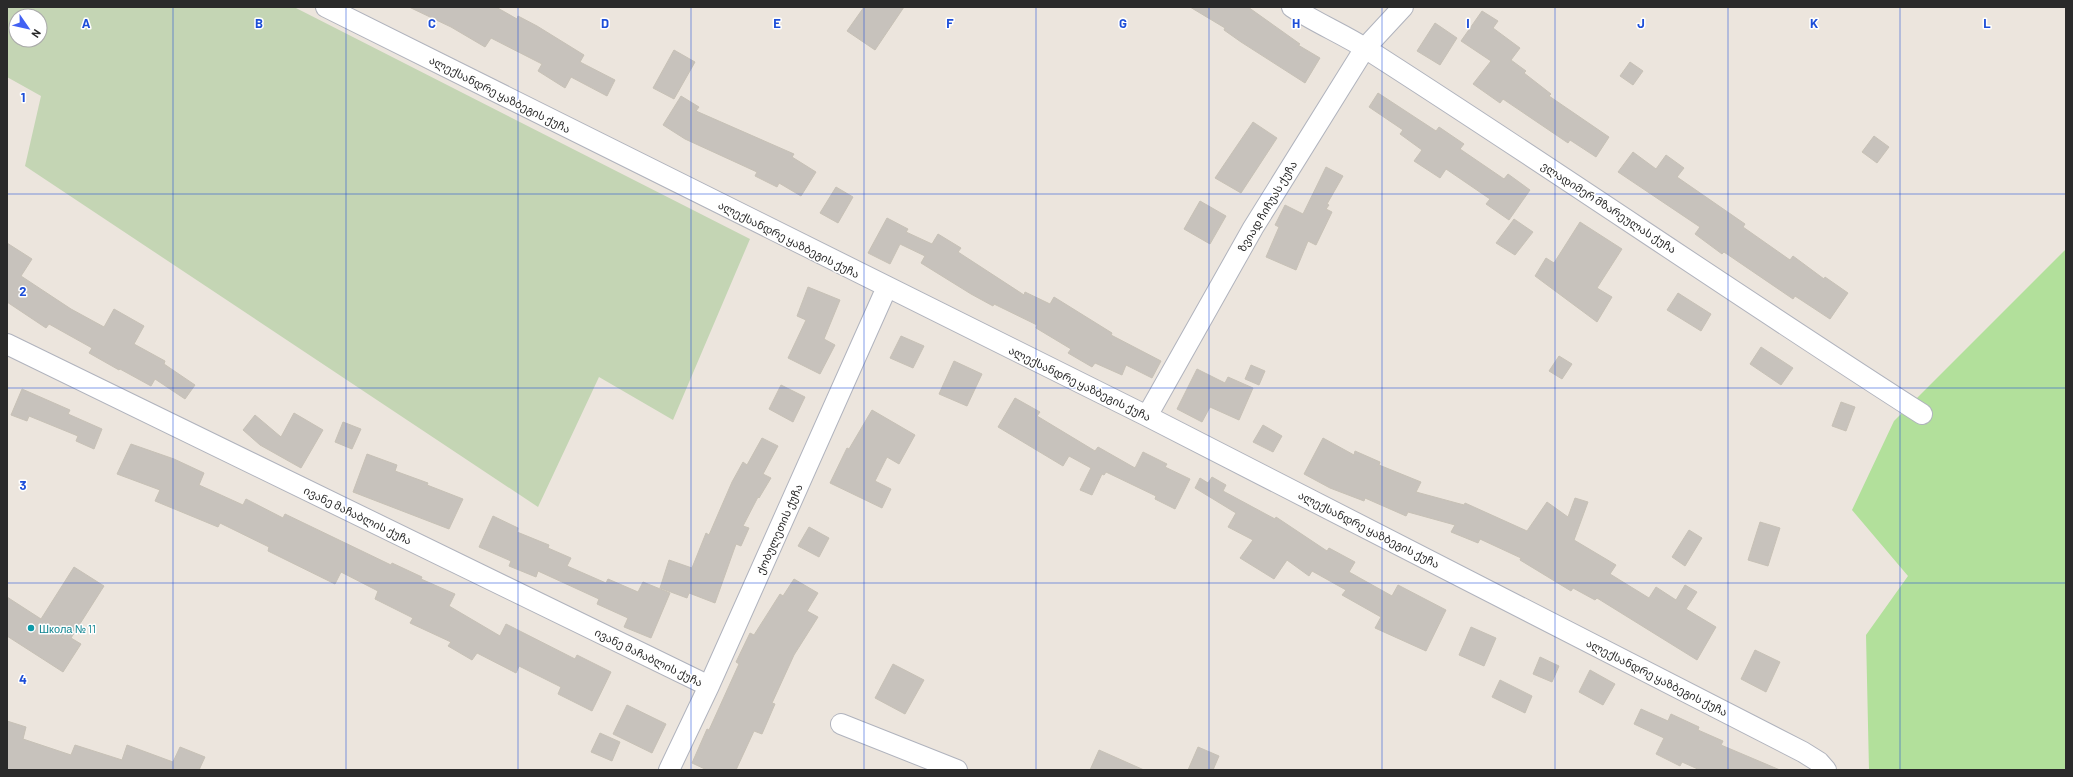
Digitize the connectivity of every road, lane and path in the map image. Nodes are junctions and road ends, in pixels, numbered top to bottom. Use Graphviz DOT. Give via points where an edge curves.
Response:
graph roads {
  1 [pos="326,7"];
  2 [pos="1292,7"];
  3 [pos="1403,7"];
  4 [pos="1365,48"];
  5 [pos="887,287"];
  6 [pos="7,344"];
  7 [pos="1922,414"];
  8 [pos="1147,416"];
  9 [pos="709,686"];
  10 [pos="841,724"];
  11 [pos="668,770"];
  12 [pos="957,770"];
  13 [pos="1826,770"];
  1 -- 5 [label="street, ალექსანდრე ყაზბეგის ქუჩა"];
  2 -- 4 [label="street, ვლადიმერ მზარეულას ქუჩა"];
  3 -- 4 [label="street, ზვიად ჩიჩუას ქუჩა"];
  4 -- 7 [label="street, ვლადიმერ მზარეულას ქუჩა"];
  4 -- 8 [label="street, ზვიად ჩიჩუას ქუჩა" via="1253,228"];
  5 -- 8 [label="street, ალექსანდრე ყაზბეგის ქუჩა"];
  5 -- 9 [label="street, ქობულეთის ქუჩა"];
  6 -- 9 [label="street, ივანე მაჩაბლის ქუჩა"];
  8 -- 13 [label="street, ალექსანდრე ყაზბეგის ქუჩა" via="1803,752 1820,762"];
  9 -- 11 [label="street, ქობულეთის ქუჩა"];
  10 -- 12 [label="street"];
}
